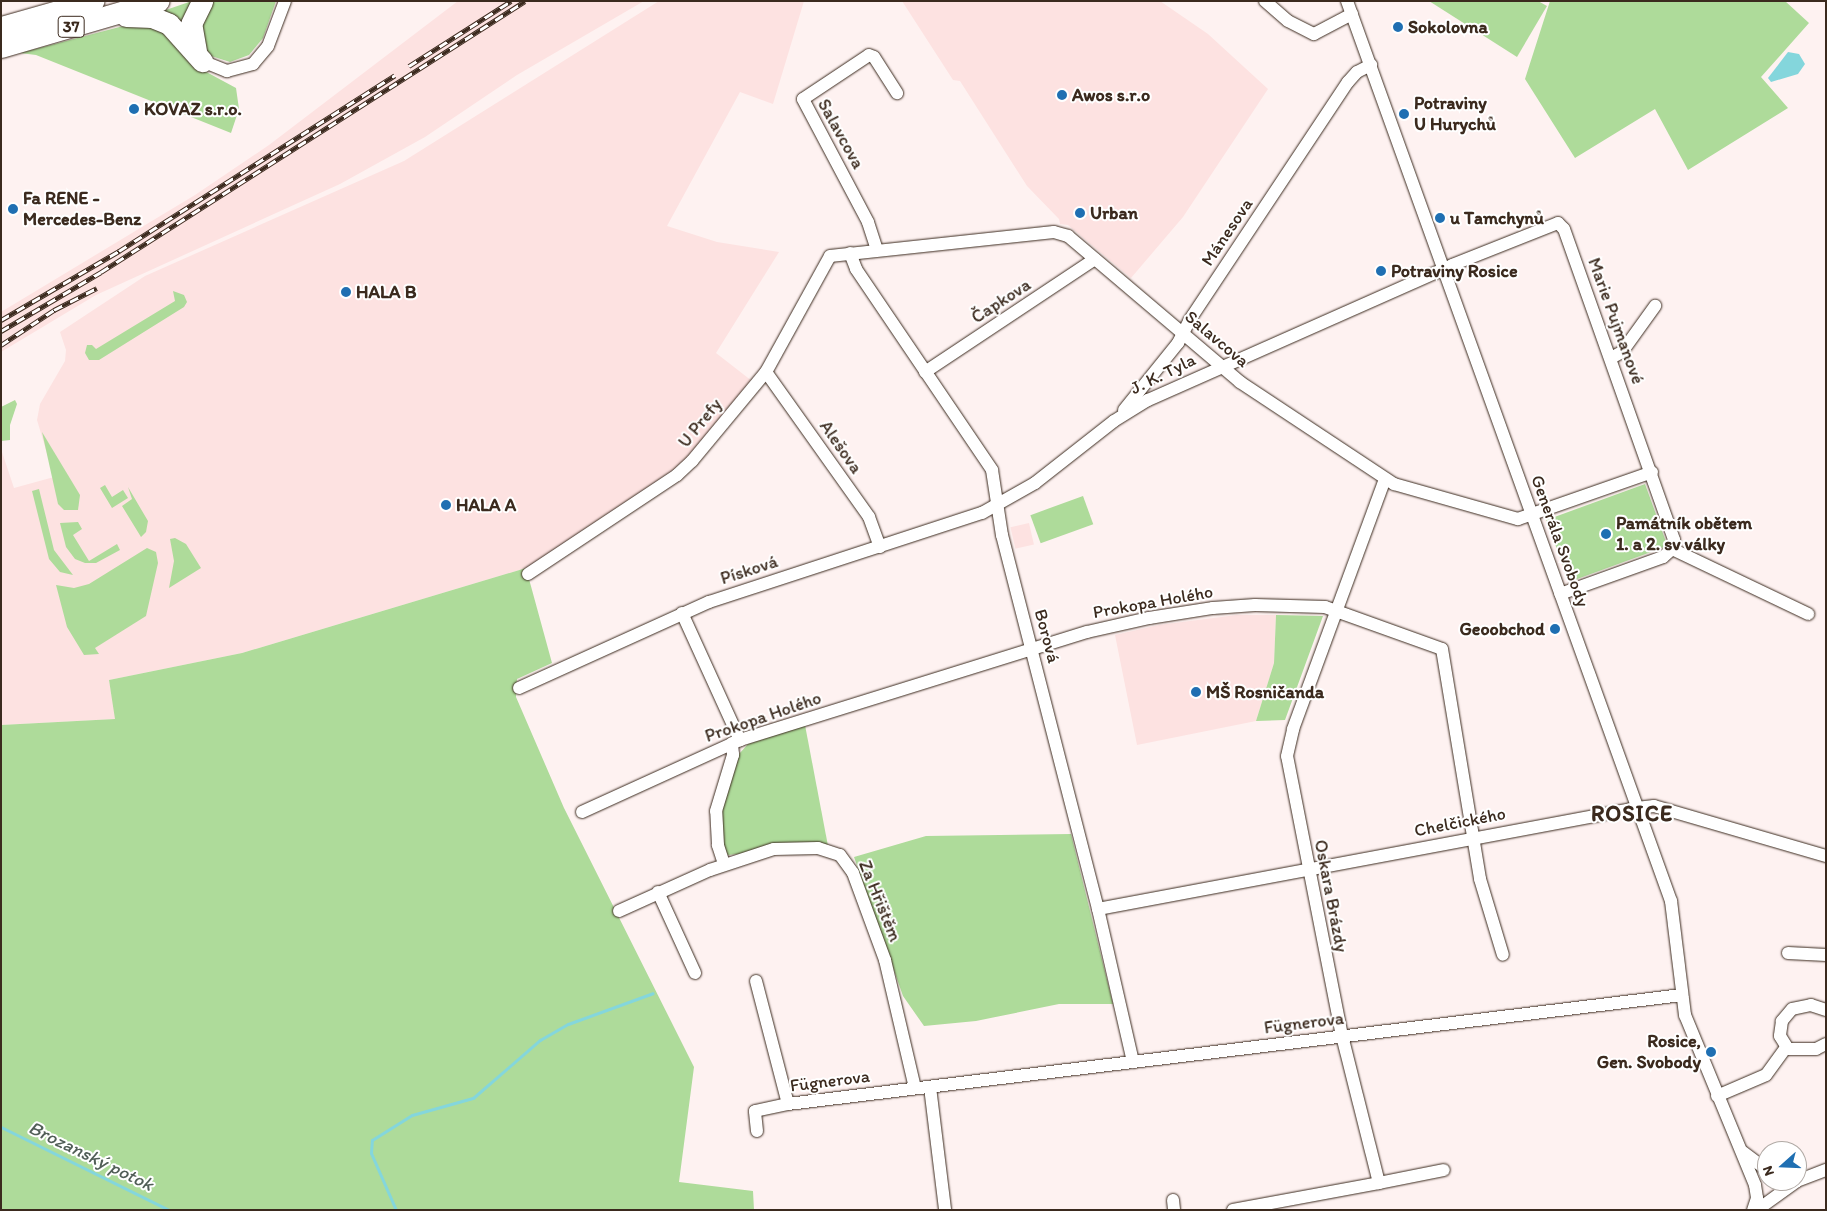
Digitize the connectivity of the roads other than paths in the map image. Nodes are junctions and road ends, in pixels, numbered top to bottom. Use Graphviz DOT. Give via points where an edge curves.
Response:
graph roads {
  1 [pos="93,1"];
  2 [pos="158,1"];
  3 [pos="202,1"];
  4 [pos="285,1"];
  5 [pos="1265,1"];
  6 [pos="1347,1"];
  7 [pos="1352,14"];
  8 [pos="110,16"];
  9 [pos="1,26"];
  10 [pos="1,46"];
  11 [pos="202,61"];
  12 [pos="1372,65"];
  13 [pos="897,93"];
  14 [pos="877,250"];
  15 [pos="850,253"];
  16 [pos="1095,259"];
  17 [pos="1444,269"];
  18 [pos="1655,306"];
  19 [pos="1183,334"];
  20 [pos="1611,358"];
  21 [pos="1219,366"];
  22 [pos="766,372"];
  23 [pos="925,372"];
  24 [pos="1114,421"];
  25 [pos="1652,472"];
  26 [pos="1385,479"];
  27 [pos="998,504"];
  28 [pos="1532,515"];
  29 [pos="880,547"];
  30 [pos="1672,548"];
  31 [pos="528,574"];
  32 [pos="1560,594"];
  33 [pos="1336,609"];
  34 [pos="682,613"];
  35 [pos="1808,614"];
  36 [pos="1032,649"];
  37 [pos="519,688"];
  38 [pos="736,741"];
  39 [pos="1637,808"];
  40 [pos="582,812"];
  41 [pos="1473,837"];
  42 [pos="1826,856"];
  43 [pos="724,864"];
  44 [pos="1308,869"];
  45 [pos="658,892"];
  46 [pos="1098,909"];
  47 [pos="620,911"];
  48 [pos="1788,953"];
  49 [pos="1502,955"];
  50 [pos="1826,955"];
  51 [pos="695,973"];
  52 [pos="756,981"];
  53 [pos="1682,994"];
  54 [pos="1826,1010"];
  55 [pos="1342,1036"];
  56 [pos="1826,1044"];
  57 [pos="1786,1048"];
  58 [pos="1133,1062"];
  59 [pos="930,1087"];
  60 [pos="915,1088"];
  61 [pos="1717,1096"];
  62 [pos="788,1104"];
  63 [pos="757,1131"];
  64 [pos="1734,1137"];
  65 [pos="1757,1164"];
  66 [pos="1444,1170"];
  67 [pos="1821,1172"];
  68 [pos="1807,1177"];
  69 [pos="1378,1183"];
  70 [pos="1782,1191"];
  71 [pos="945,1210"];
  72 [pos="1233,1210"];
  73 [pos="1753,1210"];
  74 [pos="1757,1210"];
  1 -- 9 [label="main road, 37"];
  2 -- 8 [label="main road, 37"];
  3 -- 11 [label="main road" via="192,17 190,31"];
  4 -- 11 [label="street" via="268,46 253,64 226,71"];
  5 -- 7 [label="street" via="1288,21 1314,34"];
  6 -- 7 [label="street, Generála Svobody"];
  7 -- 12 [label="street, Generála Svobody"];
  8 -- 10 [label="main road, 37"];
  8 -- 11 [label="main road" via="163,20 175,28"];
  12 -- 17 [label="street, Generála Svobody"];
  12 -- 19 [label="street, Mánesova" via="1357,72 1348,82"];
  13 -- 14 [label="street, Salavcova" via="874,57 869,55 803,99 868,222"];
  14 -- 15 [label="street, Salavcova"];
  14 -- 16 [label="street, Salavcova" via="1054,232 1068,236"];
  15 -- 22 [label="street, U Prefy" via="828,258"];
  15 -- 23 [label="street, Borová" via="856,269"];
  16 -- 19 [label="street, Salavcova"];
  16 -- 23 [label="street, Čapkova"];
  17 -- 20 [label="street, Marie Pujmanové" via="1552,224 1561,225"];
  17 -- 21 [label="street, J. K. Tyla"];
  17 -- 28 [label="street, Generála Svobody"];
  18 -- 20 [label="street" via="1632,340"];
  19 -- 21 [label="street, Salavcova"];
  19 -- 24 [label="street, Mánesova"];
  20 -- 25 [label="street, Marie Pujmanové"];
  21 -- 24 [label="street, J. K. Tyla" via="1148,400"];
  21 -- 26 [label="street, Salavcova"];
  22 -- 29 [label="street, Alešova" via="869,517"];
  22 -- 31 [label="street, U Prefy" via="685,468"];
  23 -- 27 [label="street, Borová" via="992,470"];
  24 -- 27 [label="street, J. K. Tyla" via="1035,483"];
  25 -- 28 [label="street, Salavcova"];
  25 -- 30 [label="street, Marie Pujmanové" via="1673,530"];
  26 -- 28 [label="street, Salavcova" via="1508,519"];
  26 -- 33 [label="street, Oskara Brázdy"];
  27 -- 29 [label="street, Písková" via="971,518"];
  27 -- 36 [label="street, Borová" via="1002,535"];
  28 -- 32 [label="street, Generála Svobody"];
  29 -- 34 [label="street, Písková"];
  30 -- 32 [label="street" via="1655,560"];
  30 -- 35 [label="street"];
  32 -- 39 [label="street, Generála Svobody"];
  33 -- 36 [label="street, Prokopa Holého" via="1270,605 1204,610 1118,624"];
  33 -- 41 [label="street, Prokopa Holého" via="1442,649"];
  33 -- 44 [label="street, Oskara Brázdy" via="1293,729 1287,756"];
  34 -- 37 [label="street, Písková"];
  34 -- 38 [label="street"];
  36 -- 38 [label="street, Prokopa Holého"];
  36 -- 46 [label="street, Borová"];
  38 -- 40 [label="street, Prokopa Holého"];
  38 -- 43 [label="street" via="716,811 718,845"];
  39 -- 41 [label="street, Chelčického"];
  39 -- 42 [label="street, Chelčického" via="1654,806"];
  39 -- 53 [label="street, Generála Svobody" via="1673,907"];
  41 -- 44 [label="street, Chelčického"];
  41 -- 49 [label="street, Prokopa Holého" via="1480,879"];
  43 -- 45 [label="street, Za Hřištěm"];
  43 -- 60 [label="street, Za Hřištěm" via="792,847 827,850 845,861 857,882 887,966"];
  44 -- 46 [label="street, Chelčického"];
  44 -- 55 [label="street, Oskara Brázdy"];
  45 -- 47 [label="street, Za Hřištěm"];
  45 -- 51 [label="street"];
  46 -- 58 [label="street, Borová"];
  48 -- 50 [label="street"];
  52 -- 62 [label="street"];
  53 -- 55 [label="street, Fügnerova"];
  53 -- 61 [label="street, Generála Svobody" via="1687,1022"];
  54 -- 57 [label="street" via="1804,1006 1788,1012 1781,1028 1781,1040"];
  55 -- 58 [label="street, Fügnerova"];
  55 -- 69 [label="street, Oskara Brázdy"];
  56 -- 57 [label="street" via="1816,1049"];
  57 -- 61 [label="street" via="1766,1076"];
  58 -- 59 [label="street, Fügnerova"];
  59 -- 60 [label="street, Fügnerova"];
  59 -- 71 [label="street"];
  60 -- 62 [label="street, Fügnerova"];
  61 -- 64 [label="street, Generála Svobody"];
  62 -- 63 [label="street, Fügnerova" via="755,1111"];
  64 -- 65 [label="street"];
  64 -- 73 [label="street, Generála Svobody" via="1756,1190"];
  66 -- 69 [label="street"];
  67 -- 68 [label="street"];
  69 -- 72 [label="street"];
  70 -- 74 [label="street"];
}
